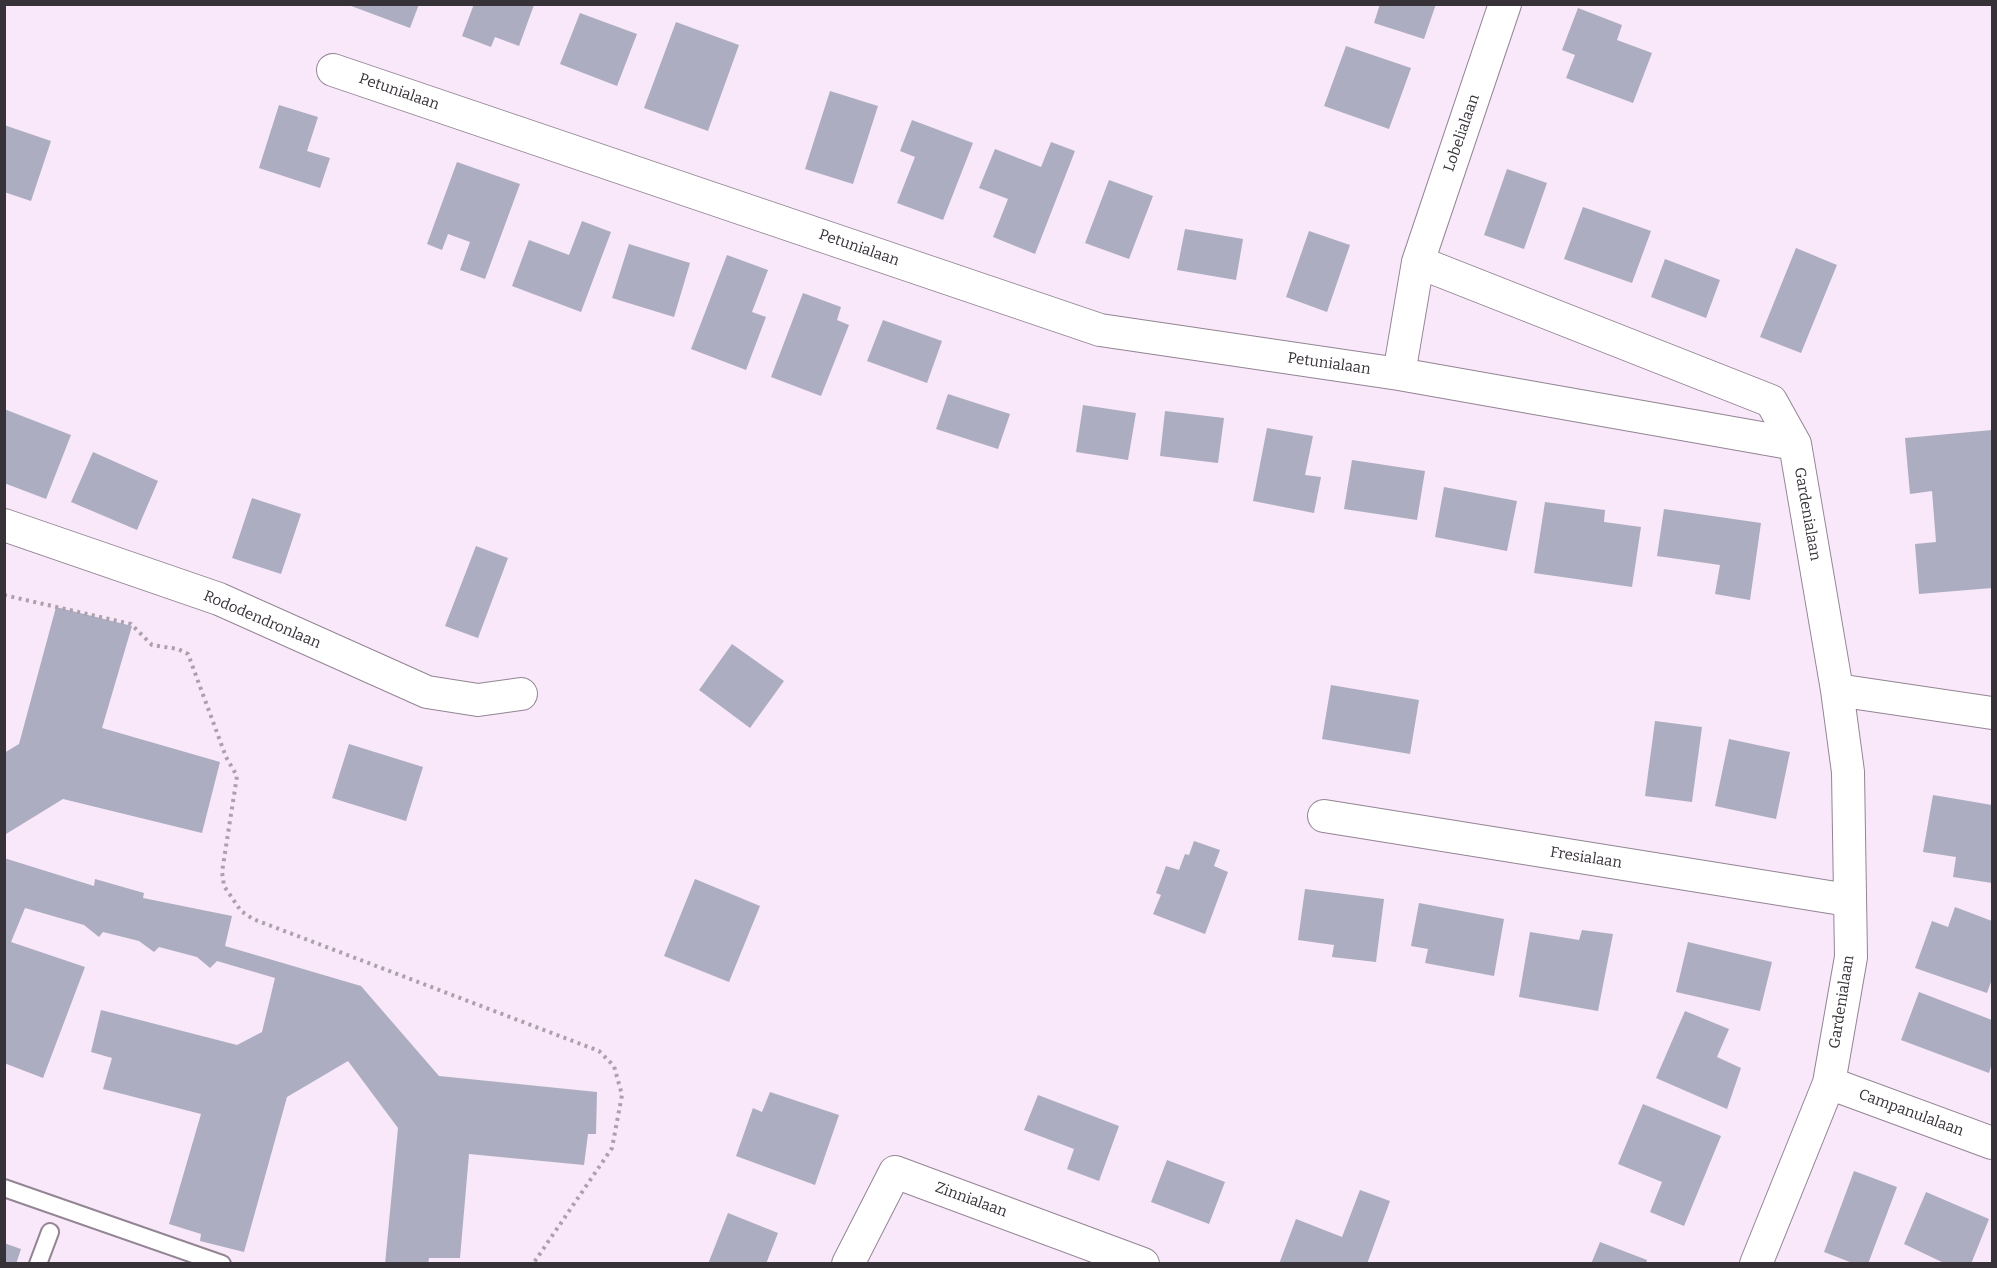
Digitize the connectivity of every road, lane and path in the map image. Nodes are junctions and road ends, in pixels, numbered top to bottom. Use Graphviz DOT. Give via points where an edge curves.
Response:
graph roads {
  1 [pos="1505,4"];
  2 [pos="333,70"];
  3 [pos="1418,262"];
  4 [pos="1399,374"];
  5 [pos="1795,444"];
  6 [pos="4,525"];
  7 [pos="4,595"];
  8 [pos="1837,690"];
  9 [pos="520,693"];
  10 [pos="1992,713"];
  11 [pos="1324,816"];
  12 [pos="1848,900"];
  13 [pos="1829,1083"];
  14 [pos="1992,1143"];
  15 [pos="4,1188"];
  16 [pos="50,1232"];
  17 [pos="38,1263"];
  18 [pos="222,1263"];
  19 [pos="532,1263"];
  20 [pos="848,1263"];
  21 [pos="1143,1263"];
  22 [pos="1756,1263"];
  1 -- 3 [label="street, Lobelialaan"];
  2 -- 4 [label="street, Petunialaan" via="1100,330"];
  3 -- 4 [label="street"];
  3 -- 5 [label="street" via="1771,401"];
  4 -- 5 [label="street, Petunialaan"];
  5 -- 8 [label="street, Gardenialaan"];
  6 -- 9 [label="street, Rododendronlaan" via="219,599 427,692 478,700"];
  7 -- 19 [label="path" via="131,624 152,645 188,654 226,757 237,776 222,872 224,886 241,911 252,919 599,1051 614,1066 622,1095 612,1148"];
  8 -- 10 [label="street"];
  8 -- 12 [label="street, Gardenialaan" via="1848,772"];
  11 -- 12 [label="street, Fresialaan"];
  12 -- 13 [label="street, Gardenialaan" via="1851,957"];
  13 -- 14 [label="street, Campanulalaan"];
  13 -- 22 [label="street, Gardenialaan"];
  15 -- 18 [label="lane"];
  16 -- 17 [label="lane"];
  20 -- 21 [label="street, Zinnialaan" via="895,1172"];
}
